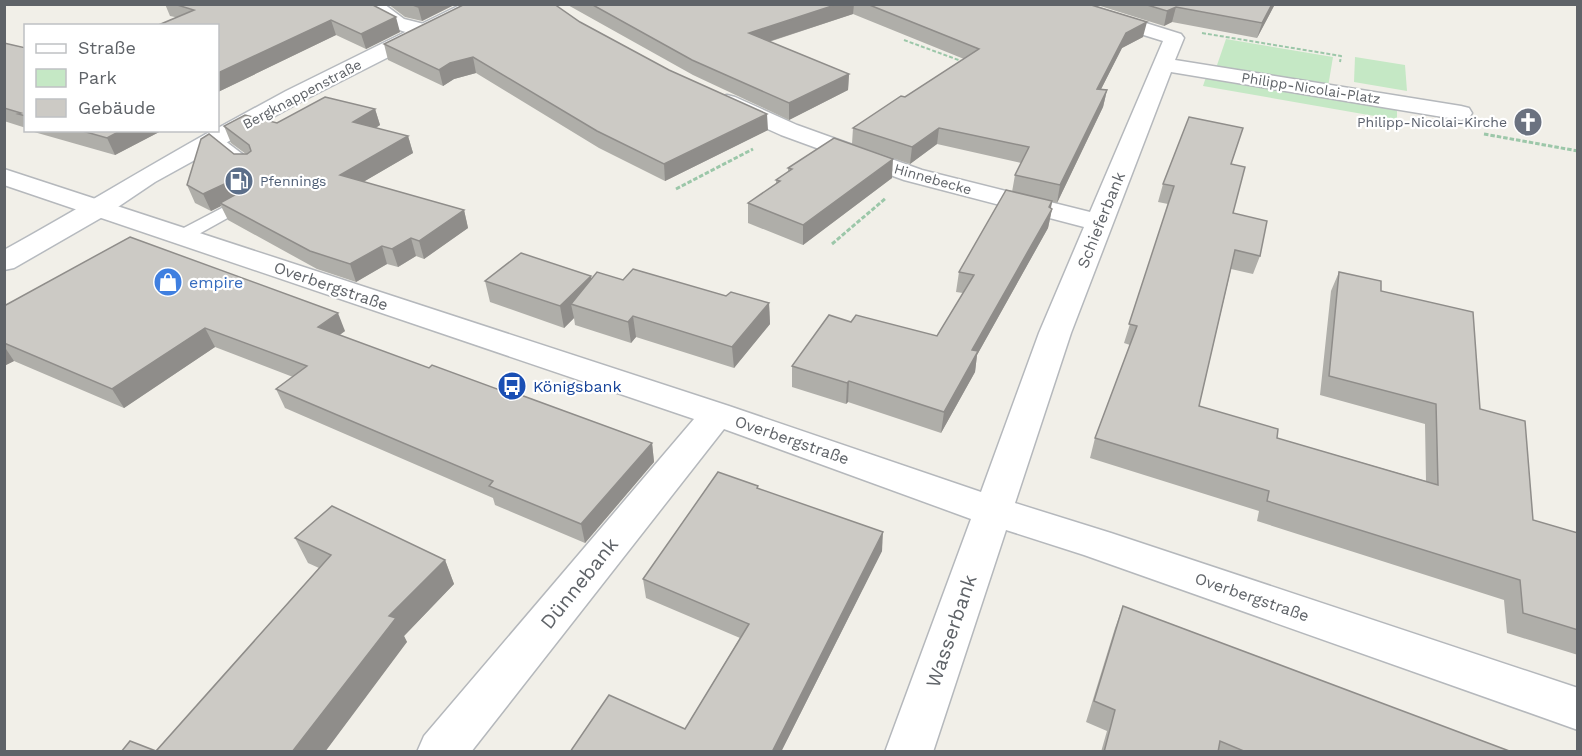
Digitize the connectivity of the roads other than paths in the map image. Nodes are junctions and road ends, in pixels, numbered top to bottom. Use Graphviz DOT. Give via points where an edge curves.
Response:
graph roads {
  1 [pos="372,4"];
  2 [pos="478,4"];
  3 [pos="1065,4"];
  4 [pos="425,30"];
  5 [pos="1162,64"];
  6 [pos="708,93"];
  7 [pos="1461,113"];
  8 [pos="214,140"];
  9 [pos="248,166"];
  10 [pos="4,176"];
  11 [pos="243,202"];
  12 [pos="97,209"];
  13 [pos="1100,223"];
  14 [pos="182,236"];
  15 [pos="4,262"];
  16 [pos="717,414"];
  17 [pos="992,511"];
  18 [pos="1578,708"];
  19 [pos="441,752"];
  20 [pos="909,752"];
  1 -- 4 [label="street" via="397,23"];
  2 -- 4 [label="street, Bergknappenstraße"];
  3 -- 5 [label="street, Schieferbank" via="1173,38"];
  4 -- 8 [label="street, Bergknappenstraße"];
  5 -- 7 [label="street, Philipp-Nicolai-Platz"];
  5 -- 13 [label="street, Schieferbank"];
  6 -- 13 [label="street, Hinnebecke" via="789,130 913,175"];
  8 -- 9 [label="lane"];
  8 -- 12 [label="street, Bergknappenstraße"];
  10 -- 12 [label="street, Overbergstraße"];
  11 -- 14 [label="lane"];
  12 -- 14 [label="street, Overbergstraße"];
  12 -- 15 [label="street, Bergknappenstraße"];
  13 -- 17 [label="street, Schieferbank" via="1055,333"];
  14 -- 16 [label="street, Overbergstraße"];
  16 -- 17 [label="street, Overbergstraße"];
  16 -- 19 [label="street, Dünnebank"];
  17 -- 18 [label="street, Overbergstraße"];
  17 -- 20 [label="street, Wasserbank"];
}
